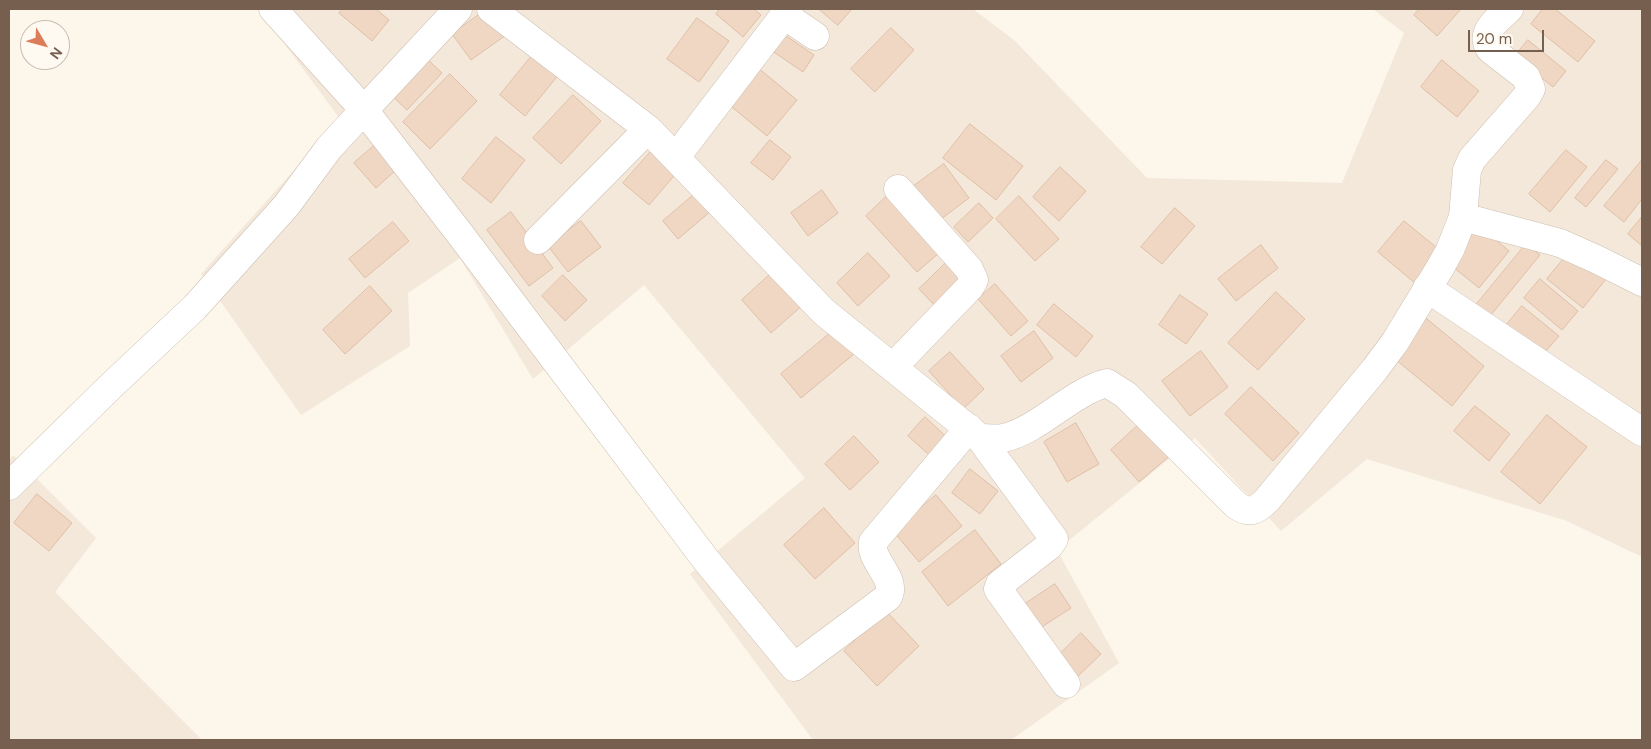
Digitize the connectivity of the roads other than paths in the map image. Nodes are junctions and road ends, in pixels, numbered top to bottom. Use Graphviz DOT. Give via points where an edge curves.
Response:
graph roads {
  1 [pos="273,9"];
  2 [pos="458,9"];
  3 [pos="1509,9"];
  4 [pos="493,10"];
  5 [pos="786,12"];
  6 [pos="814,36"];
  7 [pos="364,110"];
  8 [pos="648,129"];
  9 [pos="676,158"];
  10 [pos="898,189"];
  11 [pos="1463,218"];
  12 [pos="538,240"];
  13 [pos="1642,282"];
  14 [pos="1427,288"];
  15 [pos="893,367"];
  16 [pos="1642,432"];
  17 [pos="974,433"];
  18 [pos="9,486"];
  19 [pos="1066,684"];
  1 -- 7 [label="street"];
  2 -- 7 [label="street"];
  3 -- 11 [label="street" via="1489,27 1487,45 1526,77 1530,89 1466,170"];
  4 -- 8 [label="street"];
  5 -- 6 [label="street"];
  5 -- 9 [label="street"];
  7 -- 17 [label="street" via="706,560 794,667 888,597 891,585 874,554 873,542"];
  7 -- 18 [label="street" via="329,148 286,206 195,308"];
  8 -- 9 [label="street"];
  8 -- 12 [label="street"];
  9 -- 15 [label="street" via="824,312"];
  10 -- 15 [label="street" via="969,269 974,280 970,288"];
  11 -- 13 [label="street" via="1560,244"];
  11 -- 14 [label="street" via="1450,250"];
  14 -- 16 [label="street"];
  14 -- 17 [label="street" via="1376,369 1268,500 1250,511 1243,511 1236,505 1126,396 1107,383 1083,392 1022,431 1004,438"];
  15 -- 17 [label="street"];
  17 -- 19 [label="street" via="1054,539 998,589"];
}
